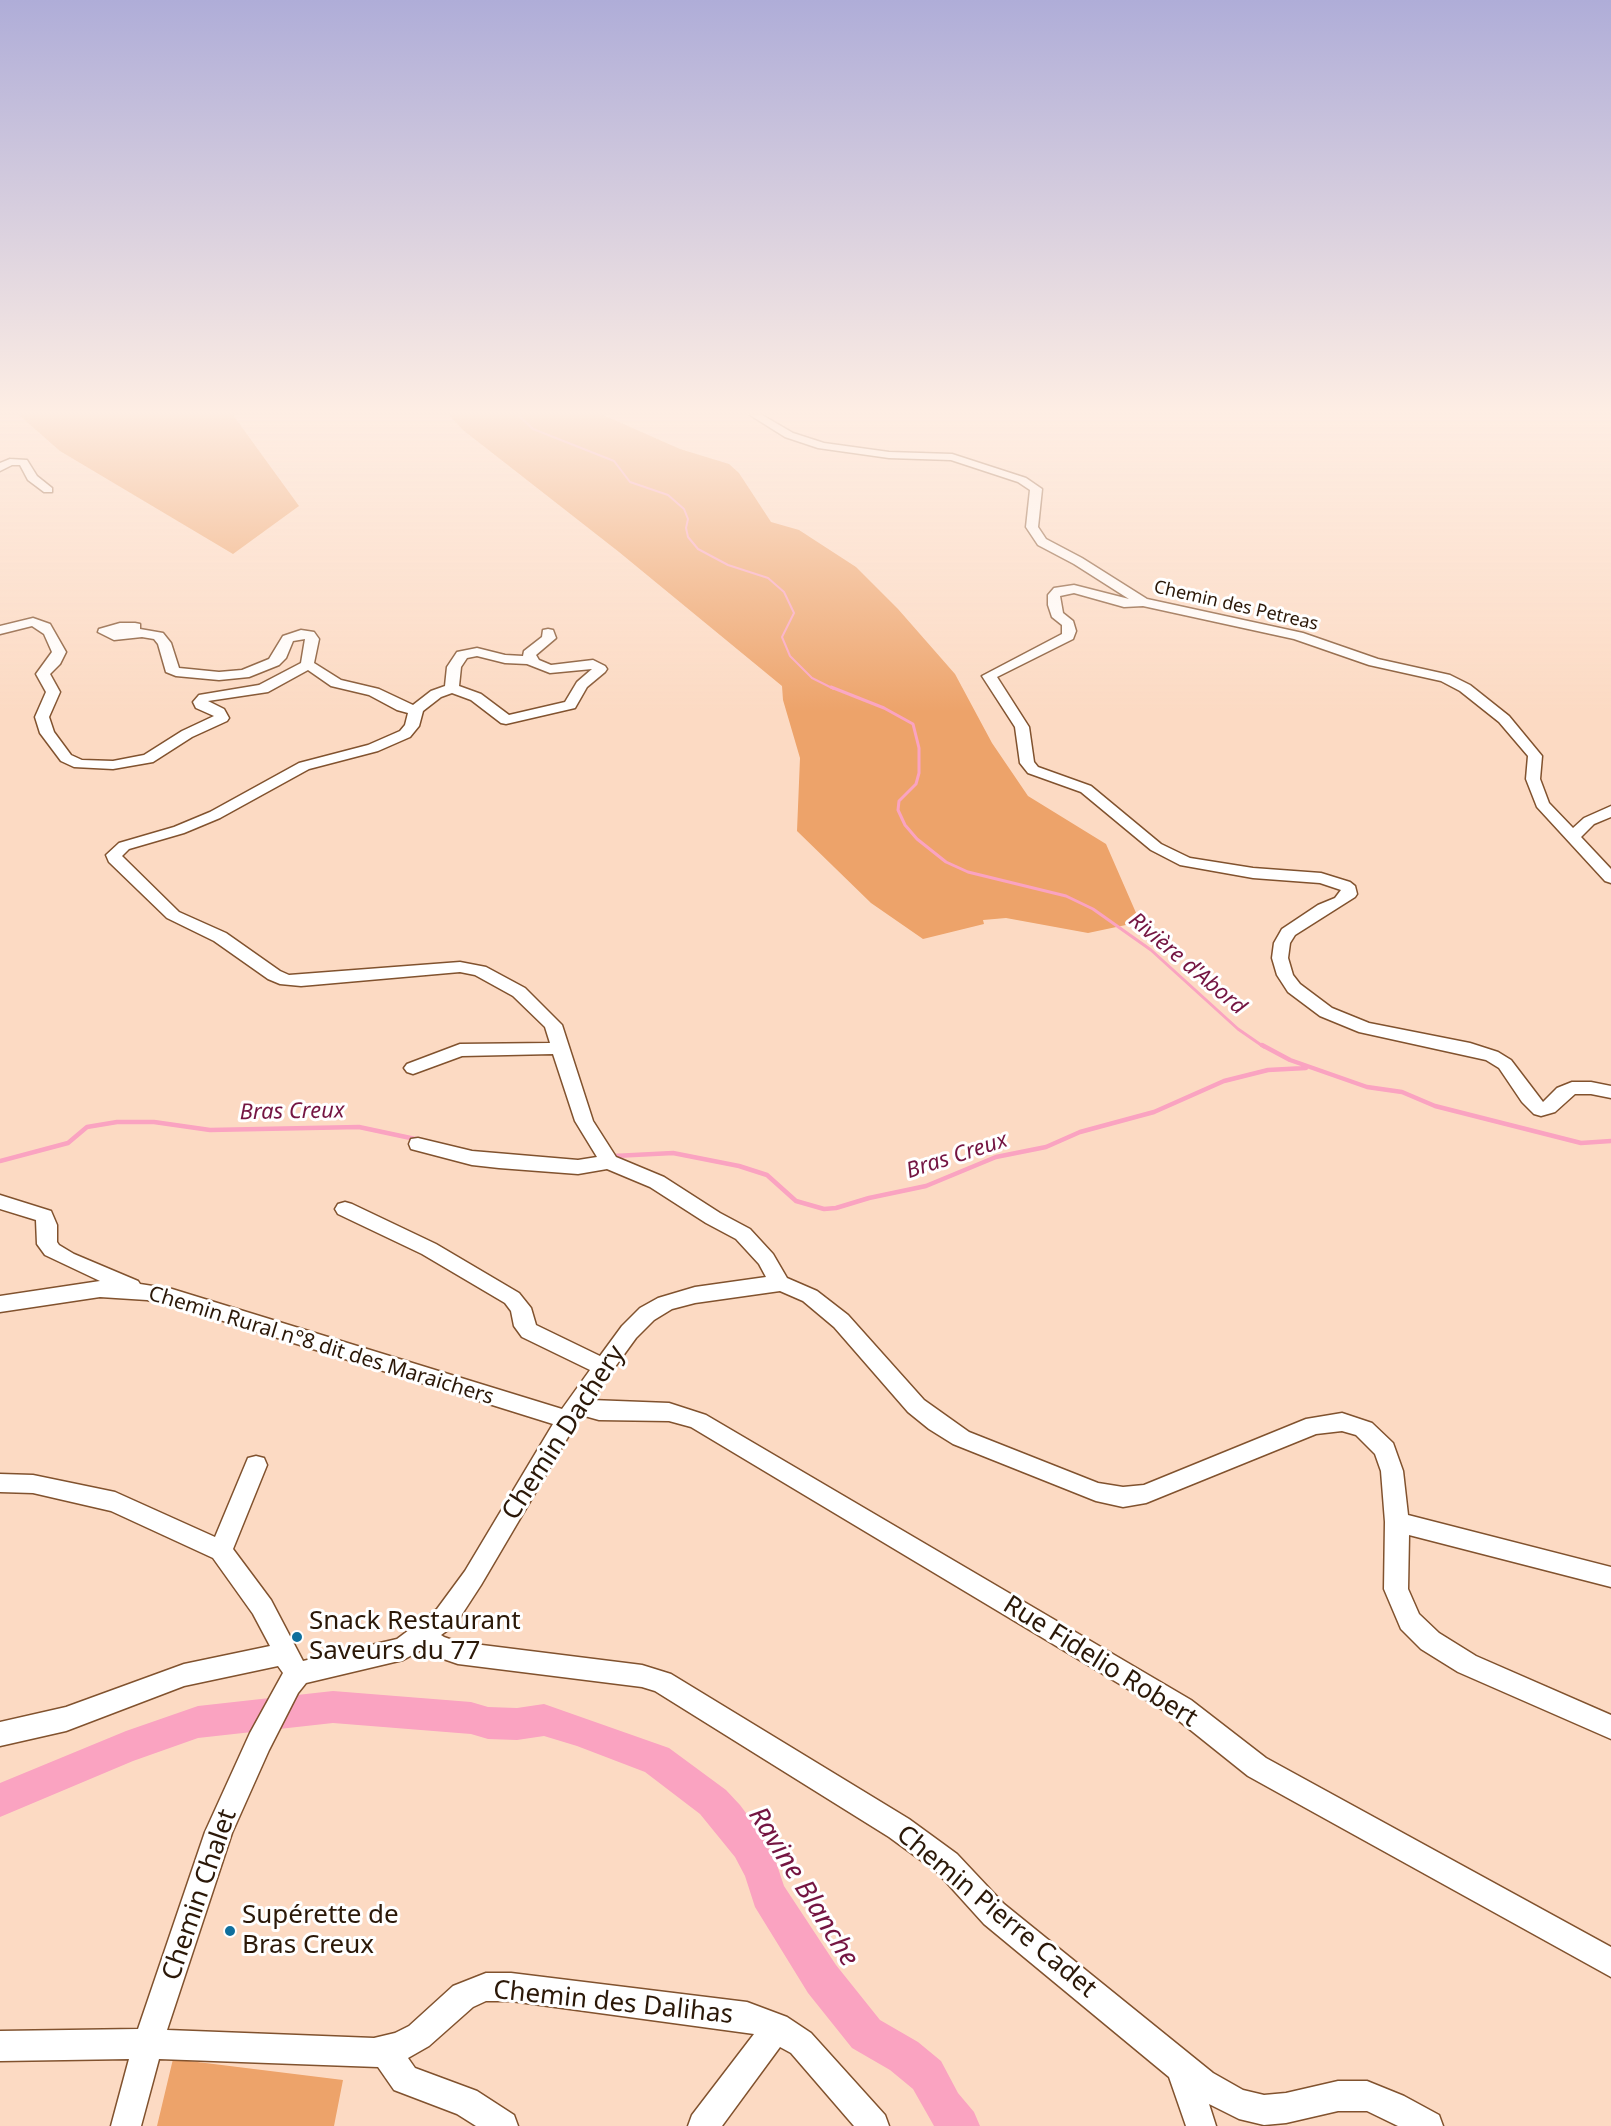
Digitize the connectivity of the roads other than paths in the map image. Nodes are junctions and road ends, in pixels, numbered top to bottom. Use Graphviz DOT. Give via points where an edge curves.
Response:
graph roads {
  1 [pos="1033,514"];
  2 [pos="1143,602"];
  3 [pos="135,627"];
  4 [pos="0,630"];
  5 [pos="548,633"];
  6 [pos="531,660"];
  7 [pos="307,665"];
  8 [pos="452,688"];
  9 [pos="416,710"];
  10 [pos="1611,811"];
  11 [pos="1574,836"];
  12 [pos="1611,878"];
  13 [pos="560,1048"];
  14 [pos="413,1068"];
  15 [pos="1611,1092"];
  16 [pos="418,1144"];
  17 [pos="609,1162"];
  18 [pos="0,1202"];
  19 [pos="345,1209"];
  20 [pos="780,1283"];
  21 [pos="147,1292"];
  22 [pos="0,1304"];
  23 [pos="602,1366"];
  24 [pos="572,1412"];
  25 [pos="256,1465"];
  26 [pos="0,1483"];
  27 [pos="1397,1522"];
  28 [pos="221,1551"];
  29 [pos="1611,1577"];
  30 [pos="425,1634"];
  31 [pos="291,1671"];
  32 [pos="1611,1727"];
  33 [pos="0,1734"];
  34 [pos="1611,1963"];
  35 [pos="777,2027"];
  36 [pos="148,2044"];
  37 [pos="0,2046"];
  38 [pos="384,2051"];
  39 [pos="1180,2067"];
  40 [pos="126,2126"];
  41 [pos="503,2126"];
  42 [pos="704,2126"];
  43 [pos="874,2126"];
  44 [pos="1201,2126"];
  45 [pos="1428,2126"];
  1 -- 2 [label="street, Chemin des Petreas" via="1032,527 1042,542"];
  2 -- 11 [label="street, Chemin des Petreas" via="1298,636 1374,662 1445,678 1465,688 1504,719 1535,756 1533,778 1542,804"];
  2 -- 15 [label="street" via="1131,604 1074,589 1058,591 1054,605 1068,624 1068,636 989,676 1022,727 1027,763 1033,770 1086,789 1156,847 1186,861 1253,873 1321,878 1349,889 1341,901 1288,932 1282,943 1284,975 1294,988 1326,1012 1365,1028 1492,1056 1505,1064 1541,1110 1572,1088"];
  3 -- 7 [label="street" via="104,632 114,636 158,636 164,643 171,669 176,672 244,674 274,662 288,639 304,634 312,639"];
  4 -- 7 [label="street" via="33,622 50,633 59,652 43,674 53,692 42,717 47,733 66,758 79,764 113,765 148,759 222,718 219,712 201,705 204,698 263,689"];
  5 -- 6 [label="street" via="549,638 542,646 529,654"];
  6 -- 8 [label="street" via="477,652 462,655 454,667"];
  6 -- 8 [label="street" via="550,669 587,664 600,669 582,685 570,705 510,720 476,697"];
  7 -- 9 [label="street" via="336,683 366,689"];
  8 -- 9 [label="street" via="428,699"];
  9 -- 13 [label="street" via="405,734 373,748 304,766 199,822 124,846 116,852 117,862 173,915 220,937 274,975 301,981 439,968 480,971 519,992 550,1020"];
  10 -- 11 [label="street" via="1589,821"];
  11 -- 12 [label="street, Chemin des Petreas"];
  13 -- 14 [label="street" via="460,1050"];
  13 -- 17 [label="street" via="584,1121"];
  16 -- 17 [label="street" via="499,1161 578,1167"];
  17 -- 20 [label="street" via="657,1182 743,1234 766,1259"];
  18 -- 21 [label="street" via="44,1216 47,1244 66,1259"];
  19 -- 23 [label="street" via="429,1249 512,1298 521,1308 529,1331"];
  20 -- 23 [label="street, Chemin Dachery" via="665,1303 647,1314"];
  20 -- 27 [label="street" via="810,1296 841,1322 916,1406 937,1423 961,1438 1096,1492 1123,1497 1146,1494 1314,1425 1342,1422 1364,1429 1385,1449 1392,1470"];
  21 -- 22 [label="street, Chemin Rural n°8 dit des Maraichers" via="76,1291"];
  21 -- 24 [label="street, Chemin Rural n°8 dit des Maraichers"];
  23 -- 24 [label="street, Chemin Dachery"];
  24 -- 30 [label="street, Chemin Dachery" via="473,1578 446,1617"];
  24 -- 34 [label="street, Rue Fidelio Robert" via="669,1412 698,1421 1182,1708 1257,1767"];
  25 -- 28 [label="street"];
  26 -- 28 [label="street" via="33,1484 115,1502"];
  27 -- 29 [label="street"];
  27 -- 32 [label="street" via="1396,1589 1410,1621 1430,1641 1467,1664"];
  28 -- 31 [label="street" via="262,1607"];
  30 -- 31 [label="street, Chemin Dachery" via="403,1649"];
  30 -- 39 [label="street, Chemin Pierre Cadet" via="435,1645 458,1653 642,1676 662,1682 898,1828 947,1863 994,1914"];
  31 -- 33 [label="street, Chemin Dachery" via="184,1675 66,1719"];
  31 -- 36 [label="street, Chemin Chalet" via="219,1832"];
  35 -- 38 [label="street, Chemin des Dalihas" via="747,2017 486,1987 463,1996 419,2036"];
  35 -- 42 [label="street"];
  35 -- 43 [label="street, Chemin des Dalihas" via="801,2043"];
  36 -- 37 [label="street, Chemin des Dalihas"];
  36 -- 38 [label="street, Chemin des Dalihas" via="374,2054"];
  36 -- 40 [label="street, Chemin Chalet"];
  38 -- 41 [label="street" via="405,2079 466,2102"];
  39 -- 44 [label="street"];
  39 -- 45 [label="street, Chemin Pierre Cadet" via="1239,2104 1264,2110 1338,2096 1367,2096"];
}
